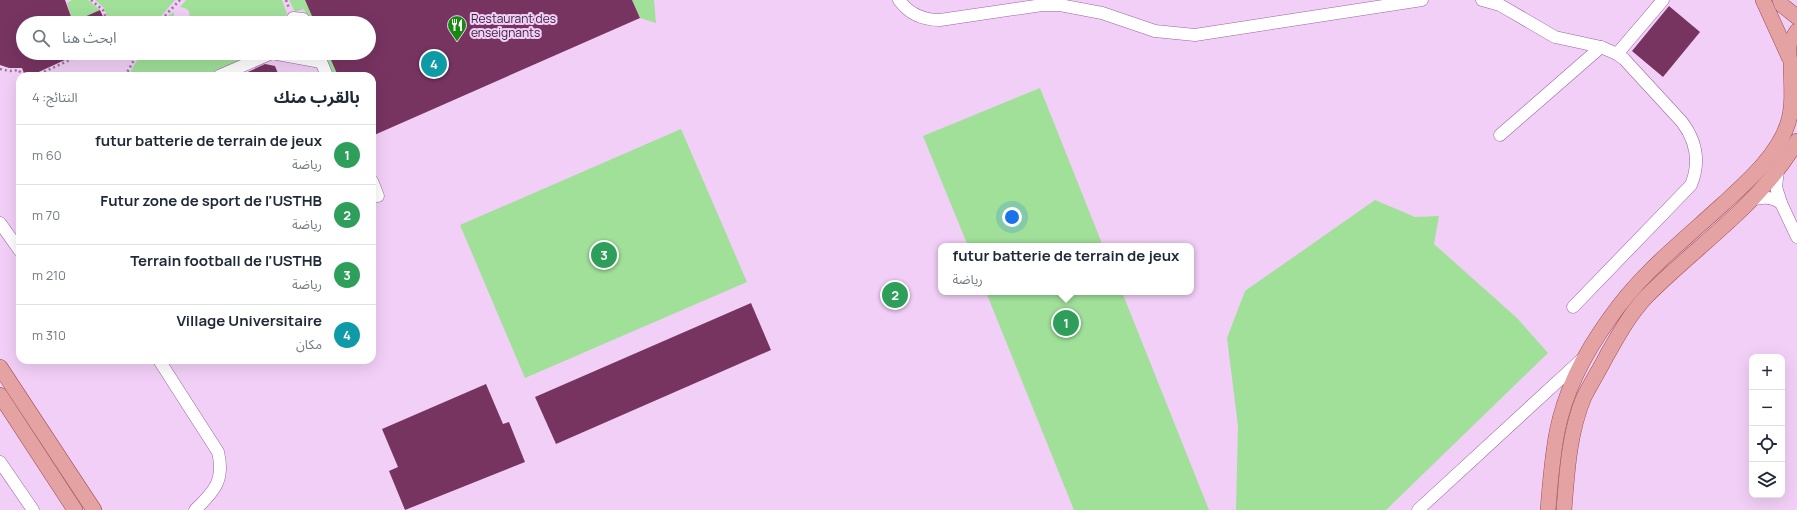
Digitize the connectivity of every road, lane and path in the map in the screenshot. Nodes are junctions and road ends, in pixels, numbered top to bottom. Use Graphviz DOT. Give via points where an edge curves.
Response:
graph roads {
  1 [pos="91,0"];
  2 [pos="180,0"];
  3 [pos="899,0"];
  4 [pos="1422,0"];
  5 [pos="1482,0"];
  6 [pos="1663,0"];
  7 [pos="1763,0"];
  8 [pos="1780,0"];
  9 [pos="105,16"];
  10 [pos="165,16"];
  11 [pos="1797,17"];
  12 [pos="1797,31"];
  13 [pos="1601,47"];
  14 [pos="1617,54"];
  15 [pos="70,60"];
  16 [pos="134,60"];
  17 [pos="256,60"];
  18 [pos="320,60"];
  19 [pos="1792,63"];
  20 [pos="0,69"];
  21 [pos="20,72"];
  22 [pos="44,72"];
  23 [pos="128,72"];
  24 [pos="228,72"];
  25 [pos="325,72"];
  26 [pos="1500,135"];
  27 [pos="1797,141"];
  28 [pos="1778,170"];
  29 [pos="376,191"];
  30 [pos="378,196"];
  31 [pos="1751,200"];
  32 [pos="1781,202"];
  33 [pos="0,222"];
  34 [pos="1797,237"];
  35 [pos="16,245"];
  36 [pos="1572,307"];
  37 [pos="1585,356"];
  38 [pos="162,364"];
  39 [pos="0,367"];
  40 [pos="0,395"];
  41 [pos="0,462"];
  42 [pos="33,510"];
  43 [pos="75,510"];
  44 [pos="94,510"];
  45 [pos="195,510"];
  46 [pos="1418,510"];
  47 [pos="1548,510"];
  48 [pos="1564,510"];
  1 -- 9 [label="path" via="103,10"];
  2 -- 10 [label="path"];
  3 -- 4 [label="street" via="916,15 932,20 1042,5 1060,5 1088,9 1144,28 1180,35 1195,35"];
  5 -- 13 [label="street" via="1500,5 1555,37"];
  6 -- 14 [label="street"];
  7 -- 19 [label="main road"];
  8 -- 11 [label="main road" via="1782,5"];
  12 -- 19 [label="main road" via="1789,44"];
  13 -- 14 [label="street"];
  13 -- 26 [label="street"];
  14 -- 36 [label="street" via="1688,129 1696,152 1696,169 1690,185"];
  15 -- 22 [label="path"];
  16 -- 23 [label="path"];
  17 -- 24 [label="street"];
  18 -- 25 [label="street"];
  19 -- 37 [label="main road" via="1792,101 1788,122 1779,142 1762,165 1735,193 1637,285 1609,318"];
  20 -- 21 [label="path"];
  27 -- 28 [label="main road"];
  28 -- 31 [label="main road"];
  28 -- 32 [label="street" via="1776,188"];
  29 -- 30 [label="street"];
  31 -- 32 [label="street" via="1769,197"];
  31 -- 48 [label="main road" via="1647,297 1620,331 1584,397 1578,415 1568,463"];
  32 -- 34 [label="street"];
  33 -- 35 [label="street"];
  37 -- 46 [label="street"];
  37 -- 47 [label="main road" via="1569,391 1557,431"];
  38 -- 45 [label="street" via="218,452 221,468 217,485"];
  39 -- 44 [label="main road"];
  40 -- 43 [label="main road"];
  41 -- 42 [label="street"];
}
